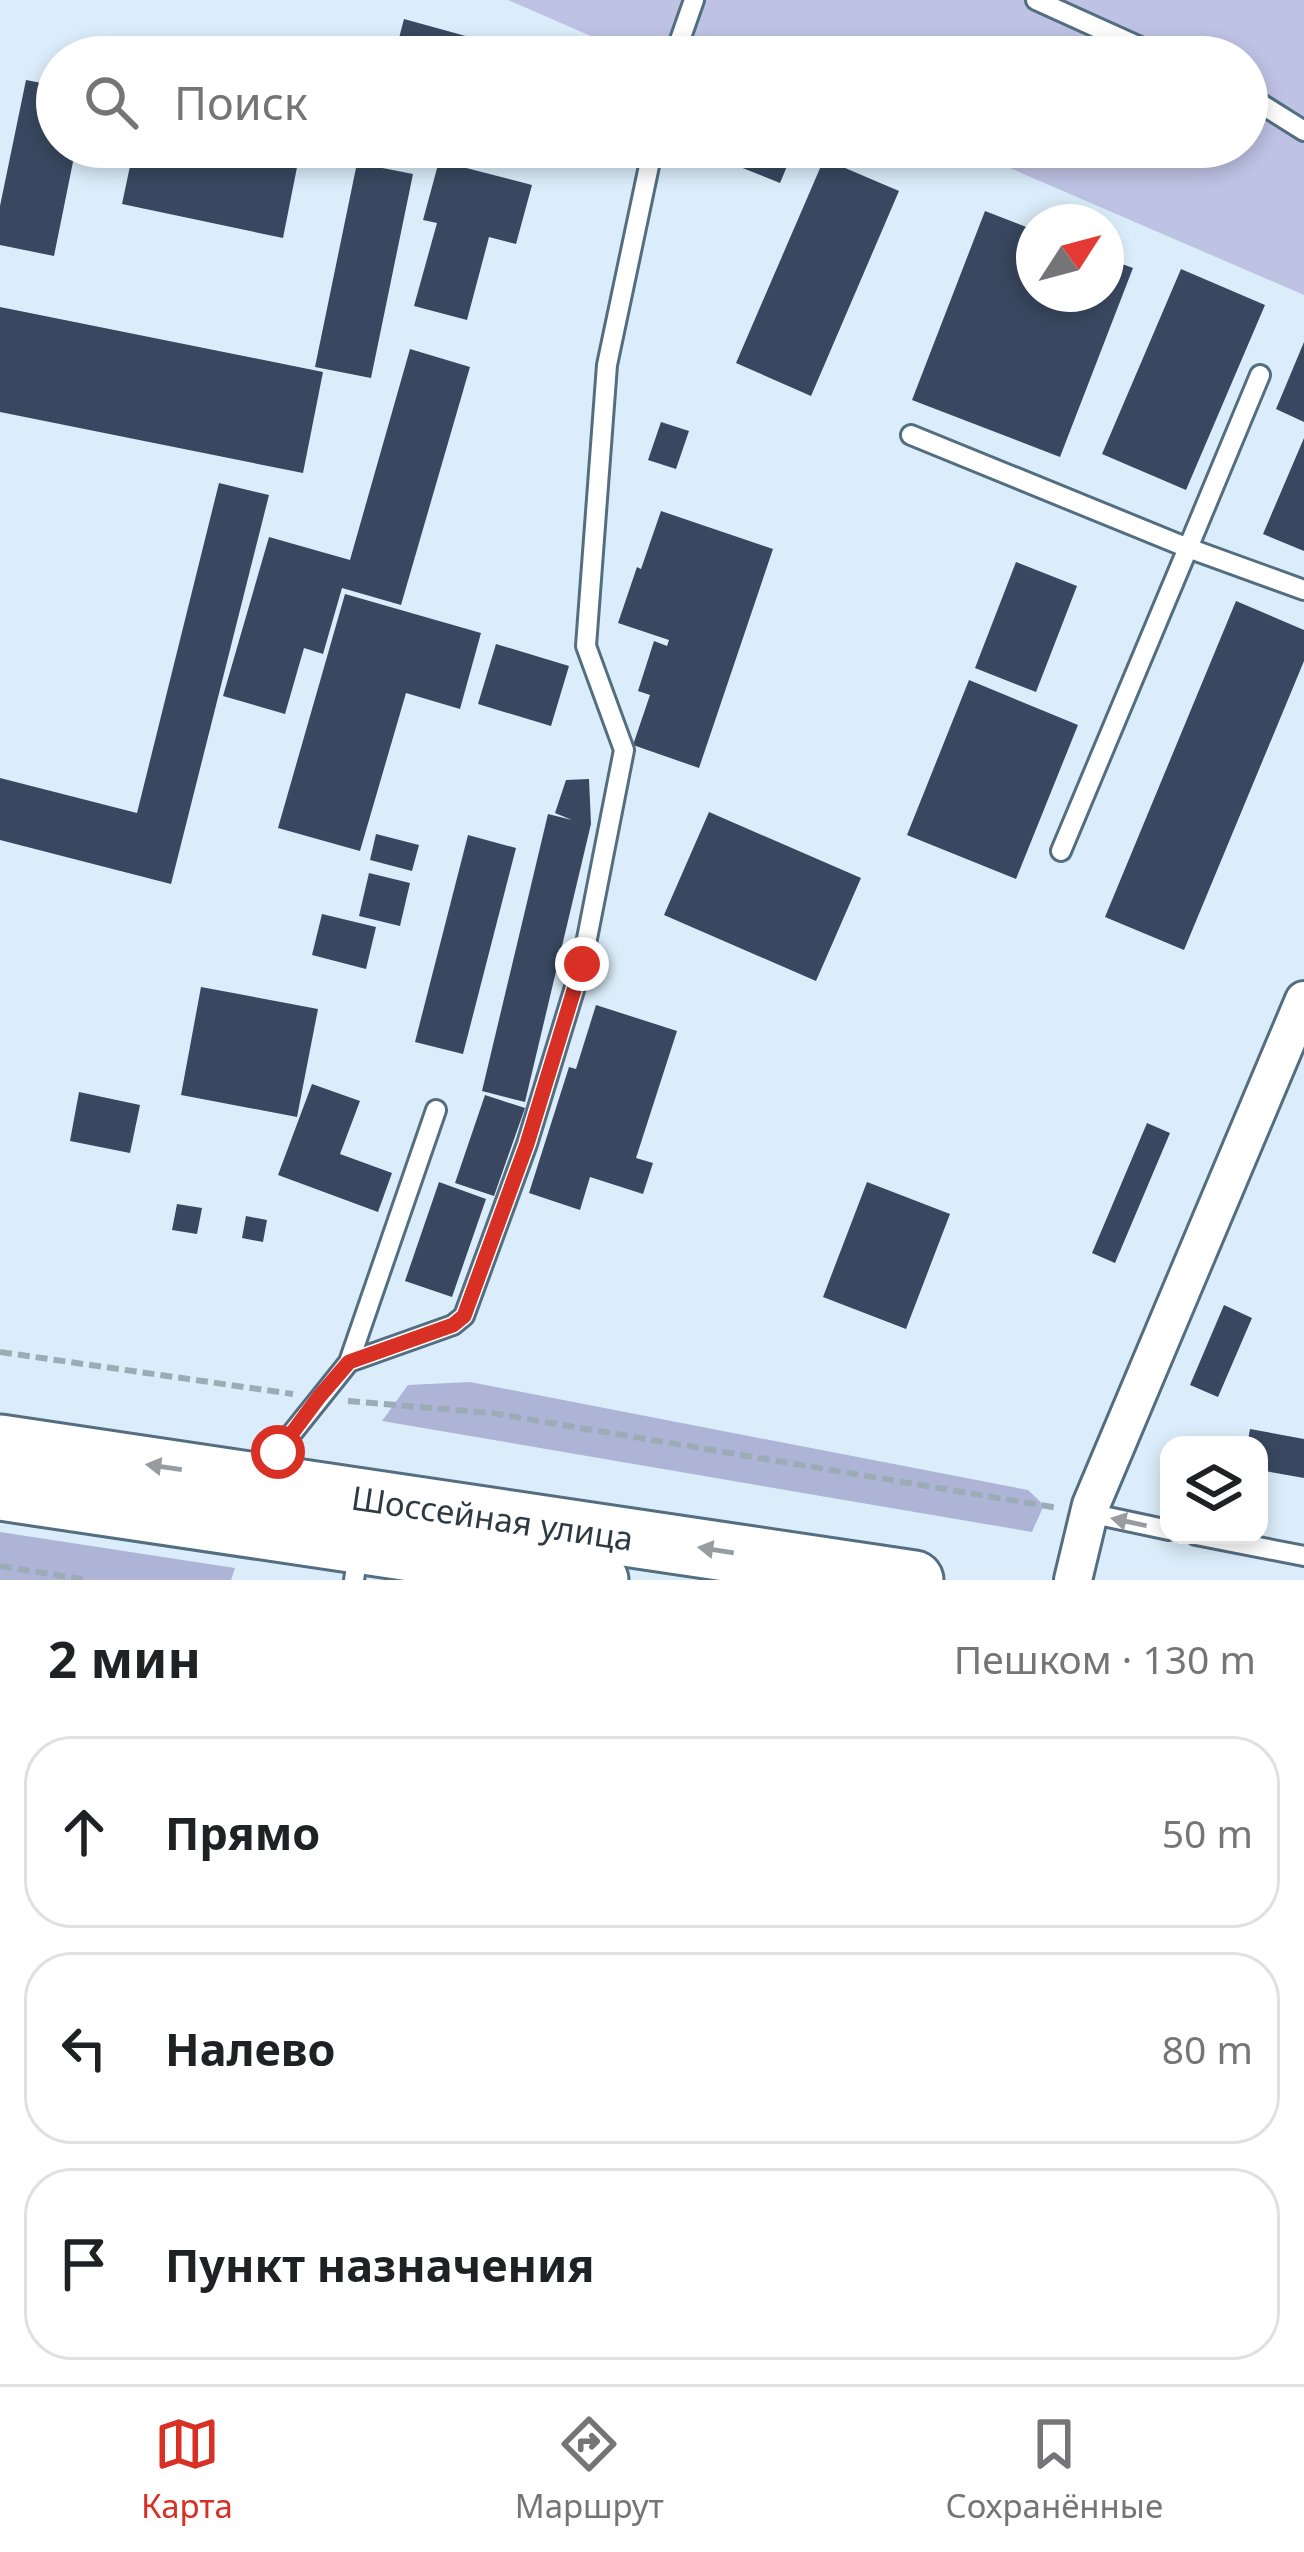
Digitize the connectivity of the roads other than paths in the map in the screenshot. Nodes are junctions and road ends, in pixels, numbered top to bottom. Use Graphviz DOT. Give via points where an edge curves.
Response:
graph roads {
  1 [pos="694,0"];
  2 [pos="1036,0"];
  3 [pos="681,36"];
  4 [pos="1116,36"];
  5 [pos="1268,108"];
  6 [pos="1304,131"];
  7 [pos="649,168"];
  8 [pos="1260,375"];
  9 [pos="911,435"];
  10 [pos="1189,548"];
  11 [pos="1304,590"];
  12 [pos="1061,851"];
  13 [pos="1304,1000"];
  14 [pos="436,1110"];
  15 [pos="349,1362"];
  16 [pos="0,1444"];
  17 [pos="254,1480"];
  18 [pos="0,1491"];
  19 [pos="1090,1509"];
  20 [pos="1160,1528"];
  21 [pos="1242,1544"];
  22 [pos="1304,1556"];
  23 [pos="357,1562"];
  24 [pos="599,1580"];
  25 [pos="914,1580"];
  26 [pos="1072,1580"];
  1 -- 3 [label="lane"];
  2 -- 4 [label="lane"];
  5 -- 6 [label="lane"];
  7 -- 15 [label="lane" via="607,365 586,646 624,750 582,964 464,1316"];
  8 -- 10 [label="lane"];
  9 -- 10 [label="lane"];
  10 -- 11 [label="lane"];
  10 -- 12 [label="lane"];
  13 -- 19 [label="street"];
  14 -- 15 [label="lane"];
  15 -- 17 [label="lane"];
  17 -- 16 [label="main road, Шоссейная улица, one-way"];
  25 -- 17 [label="main road, Шоссейная улица, one-way"];
  18 -- 23 [label="main road, Шоссейная улица"];
  20 -- 19 [label="lane, one-way"];
  19 -- 26 [label="street"];
  21 -- 22 [label="lane"];
  23 -- 24 [label="main road, Шоссейная улица"];
}
